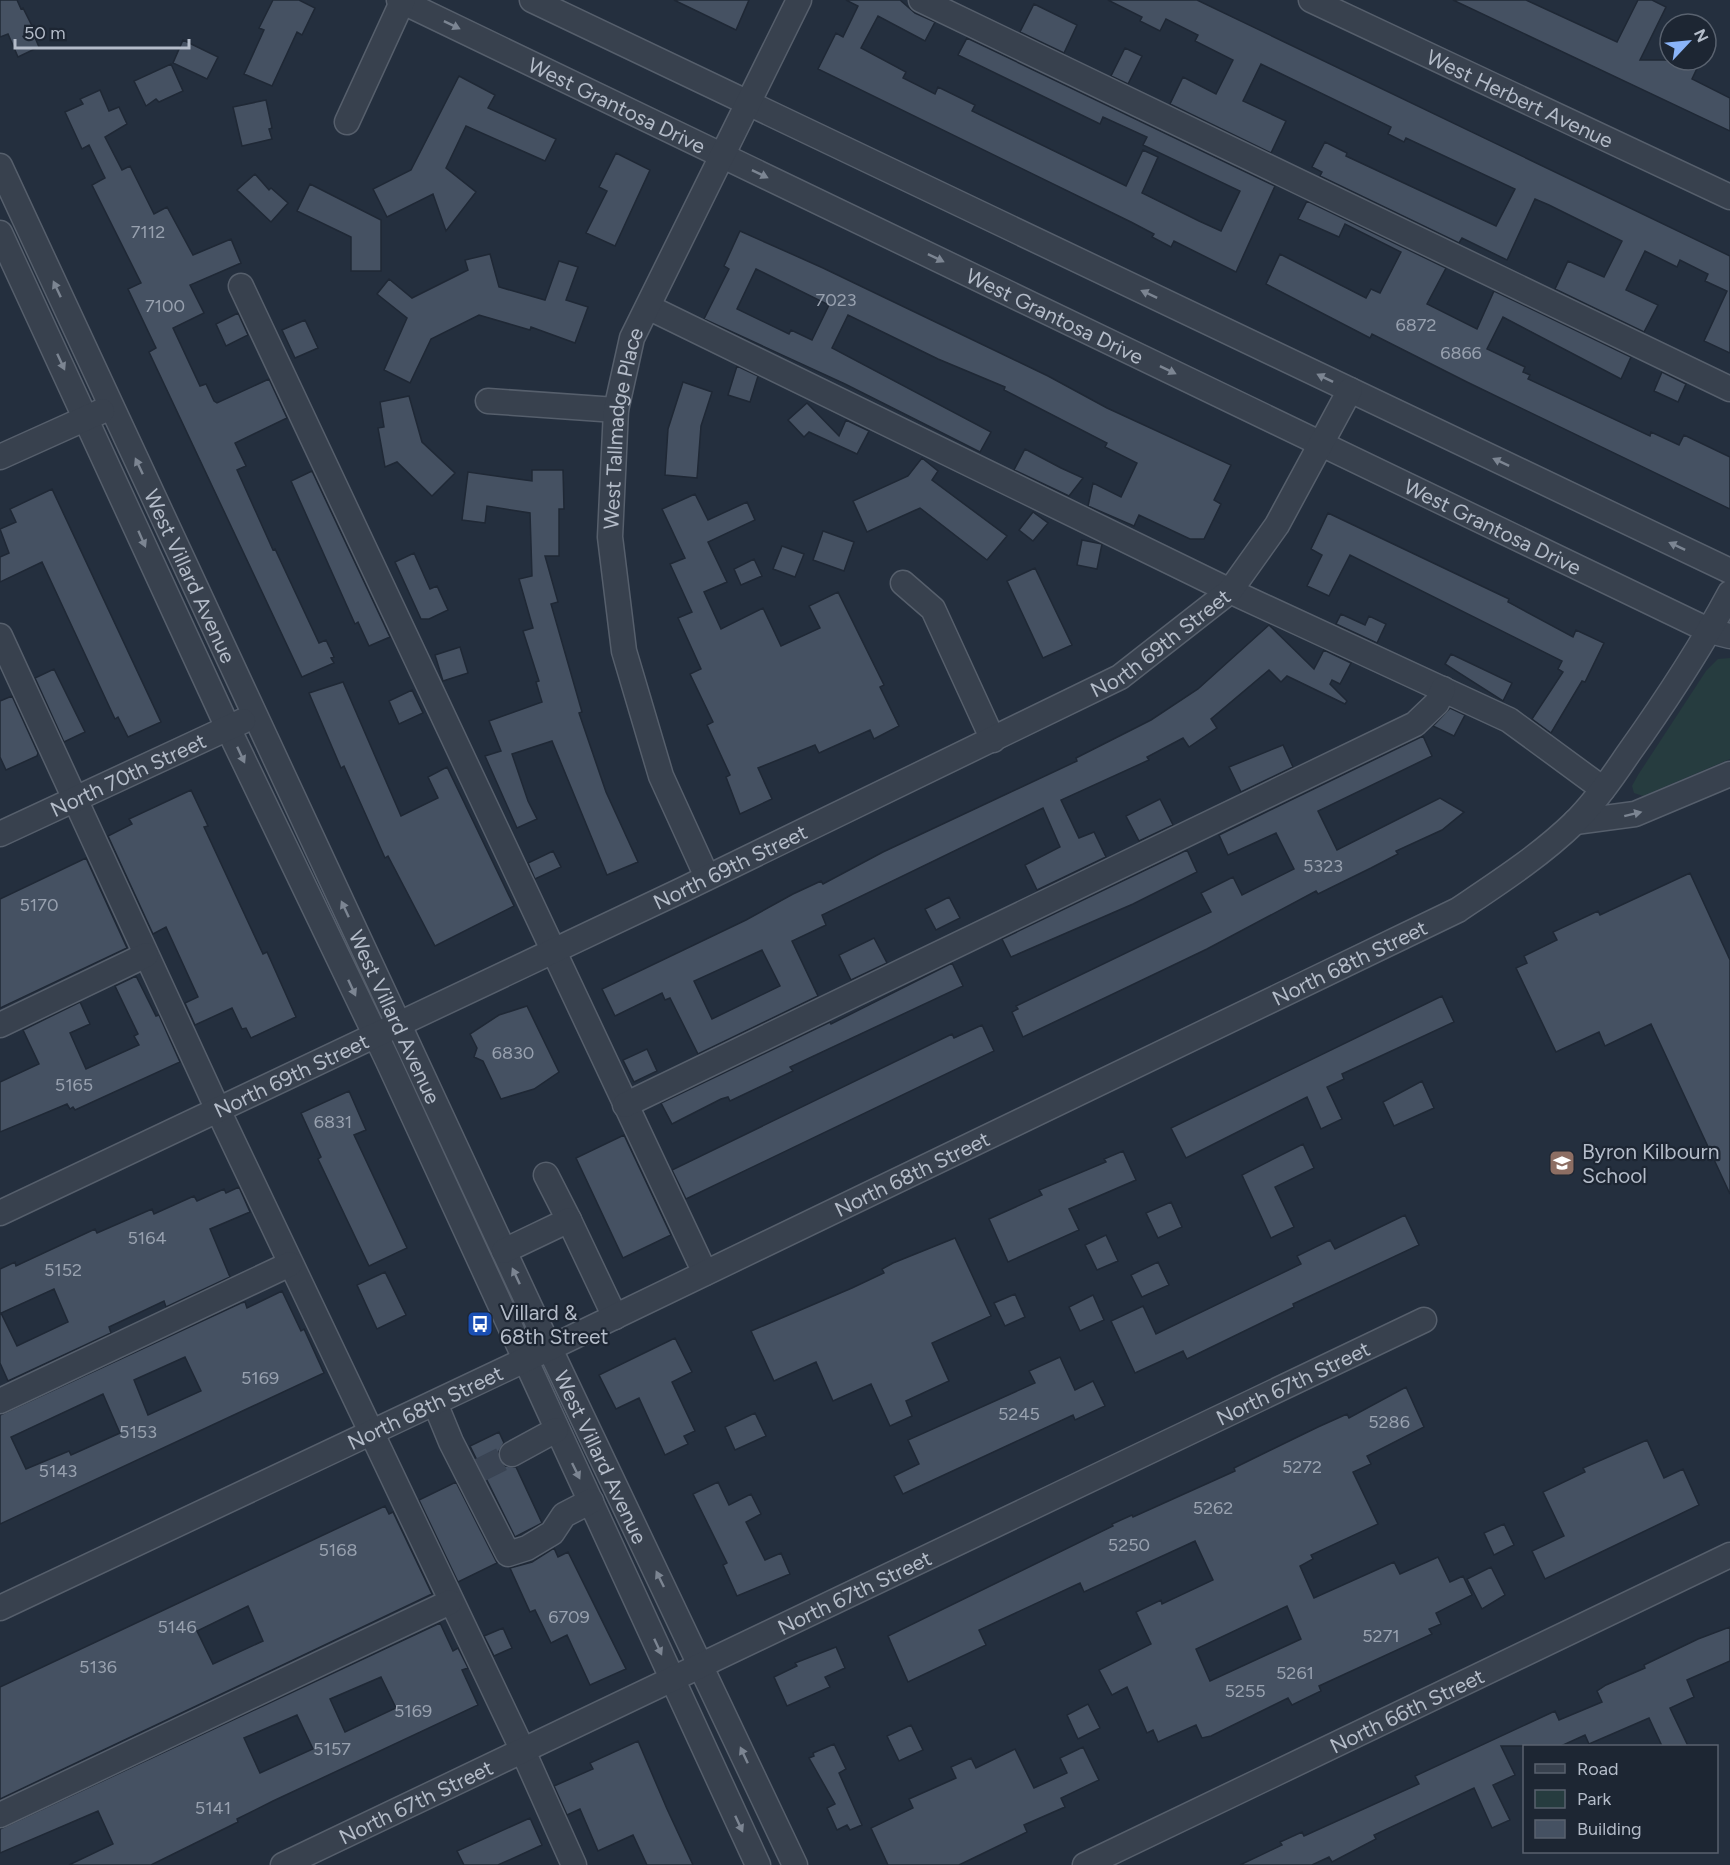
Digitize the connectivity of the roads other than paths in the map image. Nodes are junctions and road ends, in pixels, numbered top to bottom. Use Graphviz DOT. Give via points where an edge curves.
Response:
graph roads {
  1 [pos="402,0"];
  2 [pos="532,0"];
  3 [pos="799,0"];
  4 [pos="921,0"];
  5 [pos="1311,0"];
  6 [pos="748,103"];
  7 [pos="347,122"];
  8 [pos="723,156"];
  9 [pos="0,166"];
  10 [pos="1730,197"];
  11 [pos="0,233"];
  12 [pos="241,286"];
  13 [pos="648,307"];
  14 [pos="1730,389"];
  15 [pos="1350,390"];
  16 [pos="488,401"];
  17 [pos="111,406"];
  18 [pos="616,410"];
  19 [pos="87,418"];
  20 [pos="1321,443"];
  21 [pos="0,457"];
  22 [pos="1730,570"];
  23 [pos="903,583"];
  24 [pos="1230,591"];
  25 [pos="1730,593"];
  26 [pos="1720,633"];
  27 [pos="2,644"];
  28 [pos="1443,689"];
  29 [pos="255,716"];
  30 [pos="228,728"];
  31 [pos="993,740"];
  32 [pos="1730,774"];
  33 [pos="1603,789"];
  34 [pos="75,799"];
  35 [pos="1575,822"];
  36 [pos="0,834"];
  37 [pos="707,877"];
  38 [pos="552,951"];
  39 [pos="146,955"];
  40 [pos="398,1024"];
  41 [pos="0,1025"];
  42 [pos="375,1035"];
  43 [pos="625,1105"];
  44 [pos="218,1110"];
  45 [pos="546,1175"];
  46 [pos="0,1213"];
  47 [pos="570,1220"];
  48 [pos="504,1251"];
  49 [pos="290,1264"];
  50 [pos="705,1274"];
  51 [pos="615,1317"];
  52 [pos="1424,1320"];
  53 [pos="550,1348"];
  54 [pos="525,1360"];
  55 [pos="0,1401"];
  56 [pos="435,1403"];
  57 [pos="556,1430"];
  58 [pos="370,1434"];
  59 [pos="512,1454"];
  60 [pos="591,1501"];
  61 [pos="1730,1555"];
  62 [pos="450,1602"];
  63 [pos="0,1608"];
  64 [pos="702,1666"];
  65 [pos="673,1680"];
  66 [pos="523,1751"];
  67 [pos="0,1815"];
  68 [pos="283,1865"];
  69 [pos="574,1865"];
  70 [pos="758,1865"];
  71 [pos="795,1865"];
  72 [pos="1085,1865"];
  1 -- 7 [label="street"];
  1 -- 8 [label="street, West Grantosa Drive, one-way"];
  2 -- 6 [label="street"];
  3 -- 6 [label="street, West Tallmadge Place"];
  4 -- 14 [label="street"];
  5 -- 10 [label="street, West Herbert Avenue"];
  6 -- 8 [label="street, West Tallmadge Place"];
  15 -- 6 [label="street, one-way"];
  8 -- 13 [label="street, West Tallmadge Place"];
  8 -- 20 [label="street, West Grantosa Drive, one-way"];
  17 -- 9 [label="street, West Villard Avenue, one-way"];
  11 -- 19 [label="street, West Villard Avenue, one-way"];
  12 -- 38 [label="street"];
  13 -- 18 [label="street, West Tallmadge Place" via="632,338"];
  13 -- 24 [label="street"];
  15 -- 20 [label="street, North 69th Street"];
  22 -- 15 [label="street, one-way"];
  16 -- 18 [label="street"];
  17 -- 19 [label="street"];
  29 -- 17 [label="street, West Villard Avenue, one-way"];
  18 -- 37 [label="street, West Tallmadge Place" via="610,537 624,651 661,776"];
  19 -- 21 [label="street"];
  19 -- 30 [label="street, West Villard Avenue, one-way"];
  20 -- 24 [label="street, North 69th Street" via="1277,525"];
  20 -- 26 [label="street, West Grantosa Drive"];
  23 -- 31 [label="street" via="933,609"];
  24 -- 28 [label="street"];
  24 -- 31 [label="street, North 69th Street" via="1120,677"];
  25 -- 26 [label="street, North 68th Street"];
  26 -- 33 [label="street, North 68th Street"];
  27 -- 34 [label="street"];
  28 -- 33 [label="street" via="1509,720"];
  28 -- 43 [label="street" via="1437,703 1414,724"];
  29 -- 30 [label="street, North 70th Street"];
  40 -- 29 [label="street, West Villard Avenue, one-way"];
  30 -- 34 [label="street, North 70th Street"];
  30 -- 42 [label="street, West Villard Avenue, one-way"];
  31 -- 37 [label="street, North 69th Street"];
  35 -- 32 [label="street, one-way" via="1635,814"];
  33 -- 35 [label="street, North 68th Street"];
  34 -- 36 [label="street, North 70th Street"];
  34 -- 39 [label="street"];
  35 -- 50 [label="street, North 68th Street" via="1458,910"];
  37 -- 38 [label="street, North 69th Street"];
  38 -- 40 [label="street, North 69th Street"];
  38 -- 43 [label="street"];
  39 -- 41 [label="street"];
  39 -- 44 [label="street"];
  40 -- 42 [label="street, North 69th Street"];
  40 -- 48 [label="street, West Villard Avenue"];
  42 -- 44 [label="street, North 69th Street"];
  42 -- 54 [label="street, West Villard Avenue"];
  43 -- 50 [label="street"];
  44 -- 46 [label="street, North 69th Street"];
  44 -- 49 [label="street"];
  45 -- 47 [label="street"];
  47 -- 48 [label="street"];
  47 -- 51 [label="street"];
  53 -- 48 [label="street, West Villard Avenue, one-way"];
  49 -- 55 [label="street"];
  49 -- 58 [label="street"];
  50 -- 51 [label="street, North 68th Street"];
  51 -- 53 [label="street, North 68th Street"];
  52 -- 64 [label="street, North 67th Street"];
  53 -- 54 [label="street, North 68th Street"];
  64 -- 53 [label="street, West Villard Avenue, one-way"];
  54 -- 56 [label="street, North 68th Street"];
  54 -- 57 [label="street, West Villard Avenue"];
  56 -- 58 [label="street, North 68th Street"];
  56 -- 60 [label="street" via="474,1473 508,1554 552,1533 564,1515"];
  57 -- 59 [label="street"];
  57 -- 60 [label="street, West Villard Avenue, one-way"];
  58 -- 62 [label="street"];
  58 -- 63 [label="street, North 68th Street"];
  60 -- 65 [label="street, West Villard Avenue, one-way"];
  61 -- 72 [label="street, North 66th Street"];
  62 -- 66 [label="street"];
  62 -- 67 [label="street"];
  64 -- 65 [label="street, North 67th Street"];
  71 -- 64 [label="street, West Villard Avenue, one-way"];
  65 -- 66 [label="street, North 67th Street"];
  65 -- 70 [label="street, West Villard Avenue, one-way"];
  66 -- 68 [label="street, North 67th Street"];
  66 -- 69 [label="street"];
}
